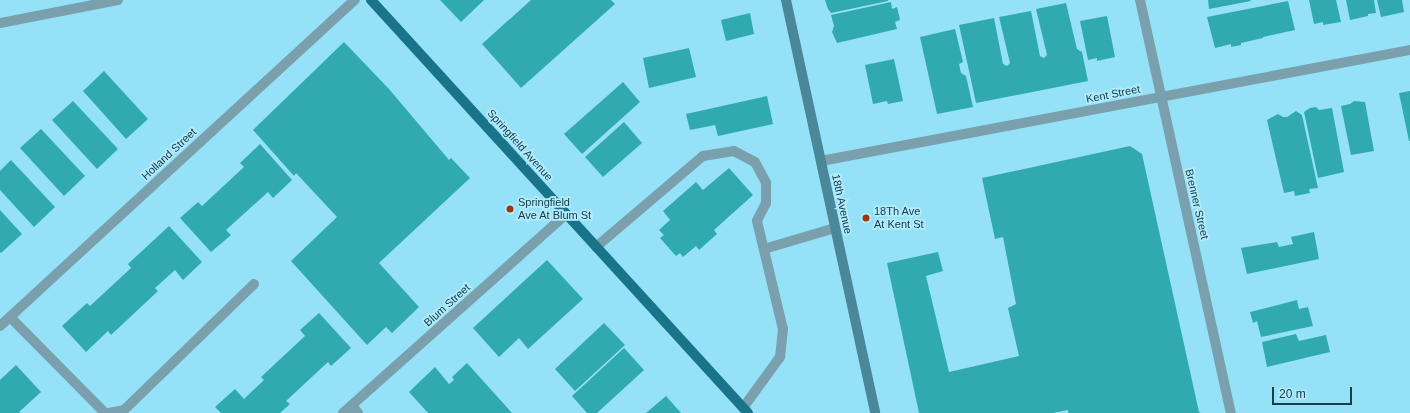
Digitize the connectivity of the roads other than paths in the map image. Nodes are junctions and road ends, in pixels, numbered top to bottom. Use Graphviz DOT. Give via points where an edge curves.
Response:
graph roads {
  1 [pos="118,0"];
  2 [pos="355,0"];
  3 [pos="371,0"];
  4 [pos="786,0"];
  5 [pos="1140,0"];
  6 [pos="0,23"];
  7 [pos="1410,50"];
  8 [pos="1160,97"];
  9 [pos="820,161"];
  10 [pos="566,214"];
  11 [pos="835,228"];
  12 [pos="596,247"];
  13 [pos="764,249"];
  14 [pos="254,284"];
  15 [pos="10,317"];
  16 [pos="0,326"];
  17 [pos="355,409"];
  18 [pos="745,411"];
  19 [pos="105,413"];
  20 [pos="109,413"];
  21 [pos="343,413"];
  22 [pos="875,413"];
  23 [pos="1231,413"];
  1 -- 6 [label="street"];
  2 -- 15 [label="street, Holland Street"];
  3 -- 10 [label="main road, Springfield Avenue"];
  4 -- 9 [label="main road, 18th Avenue"];
  5 -- 8 [label="street, Brenner Street"];
  7 -- 8 [label="street, Kent Street"];
  8 -- 9 [label="street, Kent Street"];
  8 -- 23 [label="street, Brenner Street"];
  9 -- 11 [label="main road, 18th Avenue"];
  10 -- 12 [label="main road, Springfield Avenue"];
  10 -- 17 [label="street, Blum Street"];
  11 -- 13 [label="street"];
  11 -- 22 [label="main road, 18th Avenue"];
  12 -- 13 [label="street" via="703,156 734,151 755,162 766,183 766,203 757,221"];
  12 -- 18 [label="main road, Springfield Avenue"];
  13 -- 18 [label="street" via="783,329 780,357"];
  14 -- 20 [label="street" via="124,410"];
  15 -- 16 [label="street, Holland Street"];
  15 -- 19 [label="street"];
  17 -- 21 [label="street, Blum Street"];
}
